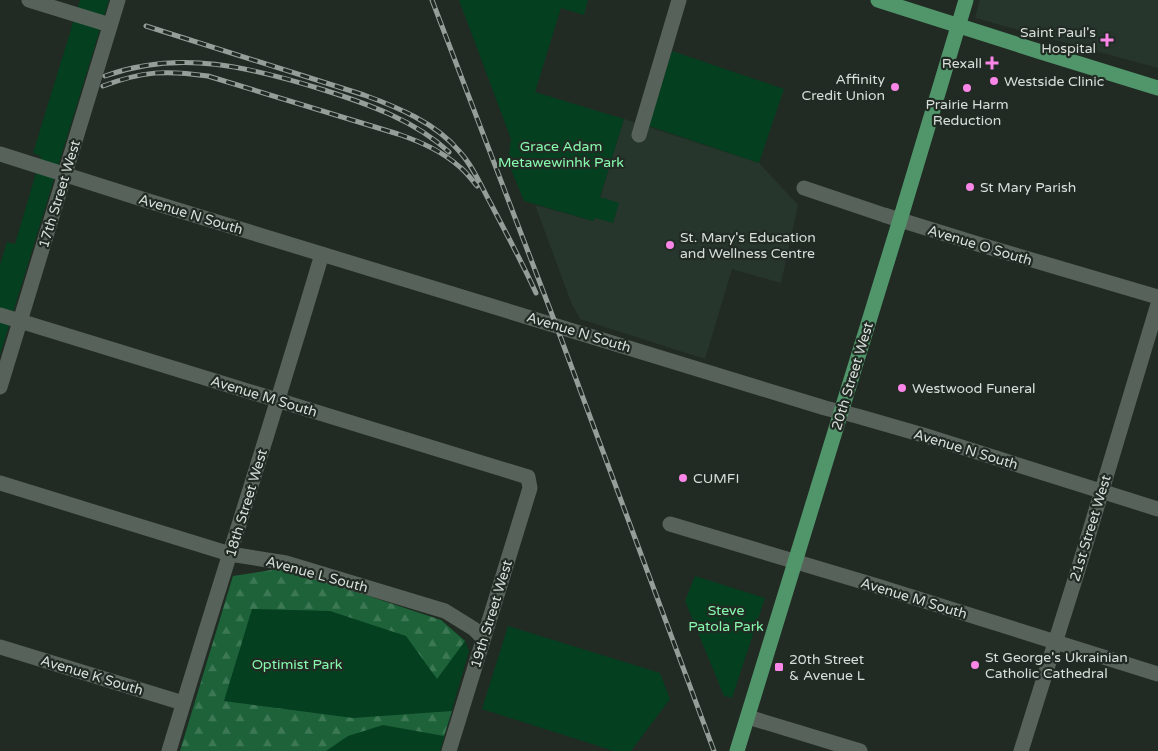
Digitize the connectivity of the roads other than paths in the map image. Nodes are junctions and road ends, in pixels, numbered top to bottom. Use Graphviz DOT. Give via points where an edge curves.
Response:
graph roads {
  1 [pos="29,0"];
  2 [pos="118,0"];
  3 [pos="679,0"];
  4 [pos="878,0"];
  5 [pos="966,0"];
  6 [pos="110,25"];
  7 [pos="958,26"];
  8 [pos="1158,88"];
  9 [pos="639,136"];
  10 [pos="0,154"];
  11 [pos="65,174"];
  12 [pos="804,188"];
  13 [pos="900,220"];
  14 [pos="322,254"];
  15 [pos="1158,297"];
  16 [pos="1158,304"];
  17 [pos="0,315"];
  18 [pos="20,321"];
  19 [pos="0,387"];
  20 [pos="278,401"];
  21 [pos="841,412"];
  22 [pos="528,478"];
  23 [pos="0,483"];
  24 [pos="1101,491"];
  25 [pos="1158,509"];
  26 [pos="670,524"];
  27 [pos="230,554"];
  28 [pos="795,561"];
  29 [pos="484,638"];
  30 [pos="1055,642"];
  31 [pos="0,647"];
  32 [pos="1158,674"];
  33 [pos="184,703"];
  34 [pos="748,717"];
  35 [pos="169,751"];
  36 [pos="449,751"];
  37 [pos="737,751"];
  38 [pos="860,751"];
  39 [pos="1021,751"];
  1 -- 6 [label="street"];
  2 -- 6 [label="street, 17th Street West"];
  3 -- 9 [label="street"];
  4 -- 7 [label="main road"];
  5 -- 7 [label="main road, 20th Street West"];
  6 -- 11 [label="street, 17th Street West"];
  7 -- 8 [label="main road"];
  7 -- 13 [label="main road, 20th Street West"];
  10 -- 11 [label="street, Avenue N South"];
  11 -- 14 [label="street, Avenue N South"];
  11 -- 18 [label="street, 17th Street West"];
  12 -- 13 [label="street, Avenue O South"];
  13 -- 15 [label="street, Avenue O South"];
  13 -- 21 [label="main road, 20th Street West"];
  14 -- 20 [label="street, 18th Street West"];
  14 -- 21 [label="street, Avenue N South"];
  16 -- 24 [label="street, 21st Street West"];
  17 -- 18 [label="street, Avenue M South"];
  18 -- 19 [label="street, 17th Street West"];
  18 -- 20 [label="street, Avenue M South"];
  20 -- 22 [label="street, Avenue M South"];
  20 -- 27 [label="street, 18th Street West"];
  21 -- 24 [label="street, Avenue N South"];
  21 -- 28 [label="main road, 20th Street West"];
  22 -- 29 [label="street, 19th Street West" via="530,488"];
  23 -- 27 [label="street, Avenue L South"];
  24 -- 25 [label="street, Avenue N South"];
  24 -- 30 [label="street, 21st Street West"];
  26 -- 28 [label="street, Avenue M South"];
  27 -- 29 [label="street, Avenue L South" via="286,562 445,611"];
  27 -- 33 [label="street, 18th Street West"];
  28 -- 30 [label="street, Avenue M South"];
  28 -- 34 [label="main road, 20th Street West"];
  29 -- 36 [label="street, 19th Street West"];
  30 -- 32 [label="street, Avenue M South"];
  30 -- 39 [label="street, 21st Street West"];
  31 -- 33 [label="street, Avenue K South"];
  33 -- 35 [label="street, 18th Street West"];
  34 -- 37 [label="main road, 20th Street West"];
  34 -- 38 [label="street"];
}
